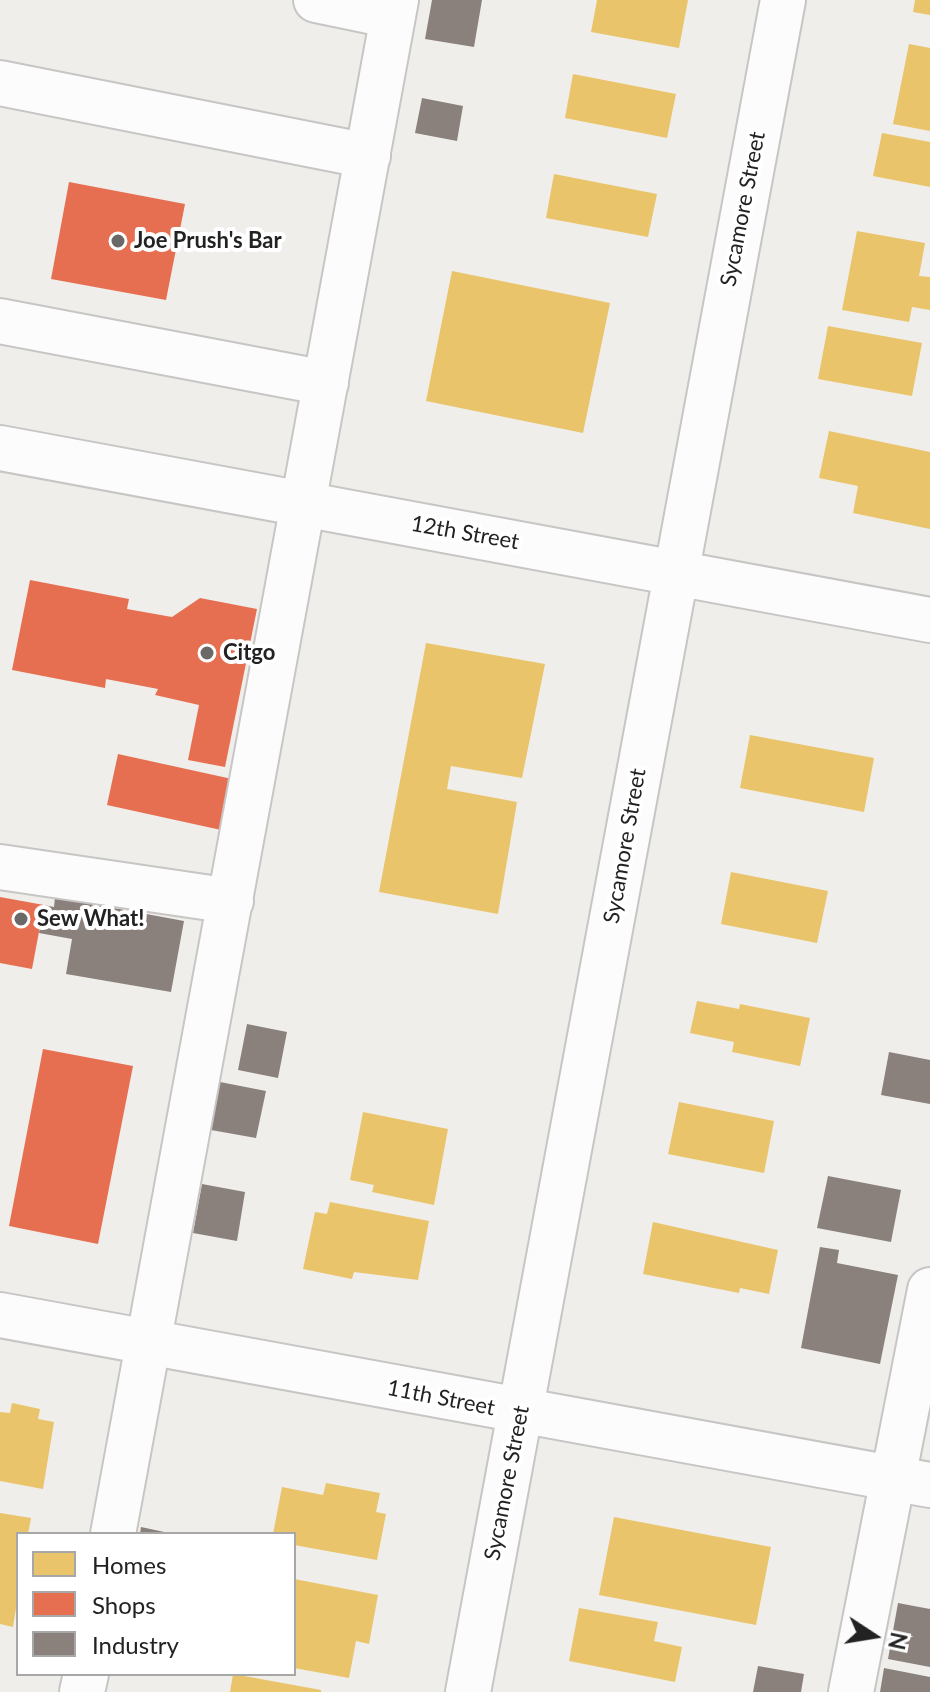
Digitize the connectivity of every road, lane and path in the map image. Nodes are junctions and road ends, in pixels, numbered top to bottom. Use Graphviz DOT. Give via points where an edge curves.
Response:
graph roads {
  1 [pos="316,0"];
  2 [pos="783,0"];
  3 [pos="394,8"];
  4 [pos="0,83"];
  5 [pos="368,156"];
  6 [pos="0,321"];
  7 [pos="326,383"];
  8 [pos="0,448"];
  9 [pos="304,503"];
  10 [pos="675,572"];
  11 [pos="930,620"];
  12 [pos="0,867"];
  13 [pos="231,901"];
  14 [pos="930,1290"];
  15 [pos="0,1315"];
  16 [pos="151,1341"];
  17 [pos="520,1413"];
  18 [pos="912,1482"];
  19 [pos="113,1532"];
  20 [pos="468,1692"];
  21 [pos="851,1692"];
  1 -- 3 [label="street"];
  2 -- 10 [label="street, Sycamore Street"];
  3 -- 5 [label="street"];
  4 -- 5 [label="street"];
  5 -- 7 [label="street"];
  6 -- 7 [label="street"];
  7 -- 9 [label="street"];
  8 -- 9 [label="street, 12th Street"];
  9 -- 10 [label="street, 12th Street"];
  9 -- 13 [label="street"];
  10 -- 11 [label="street, 12th Street"];
  10 -- 17 [label="street, Sycamore Street"];
  12 -- 13 [label="street"];
  13 -- 16 [label="street"];
  14 -- 18 [label="street"];
  15 -- 16 [label="street, 11th Street"];
  16 -- 17 [label="street, 11th Street"];
  16 -- 19 [label="street"];
  17 -- 18 [label="street, 11th Street"];
  17 -- 20 [label="street, Sycamore Street"];
  18 -- 21 [label="street"];
}
